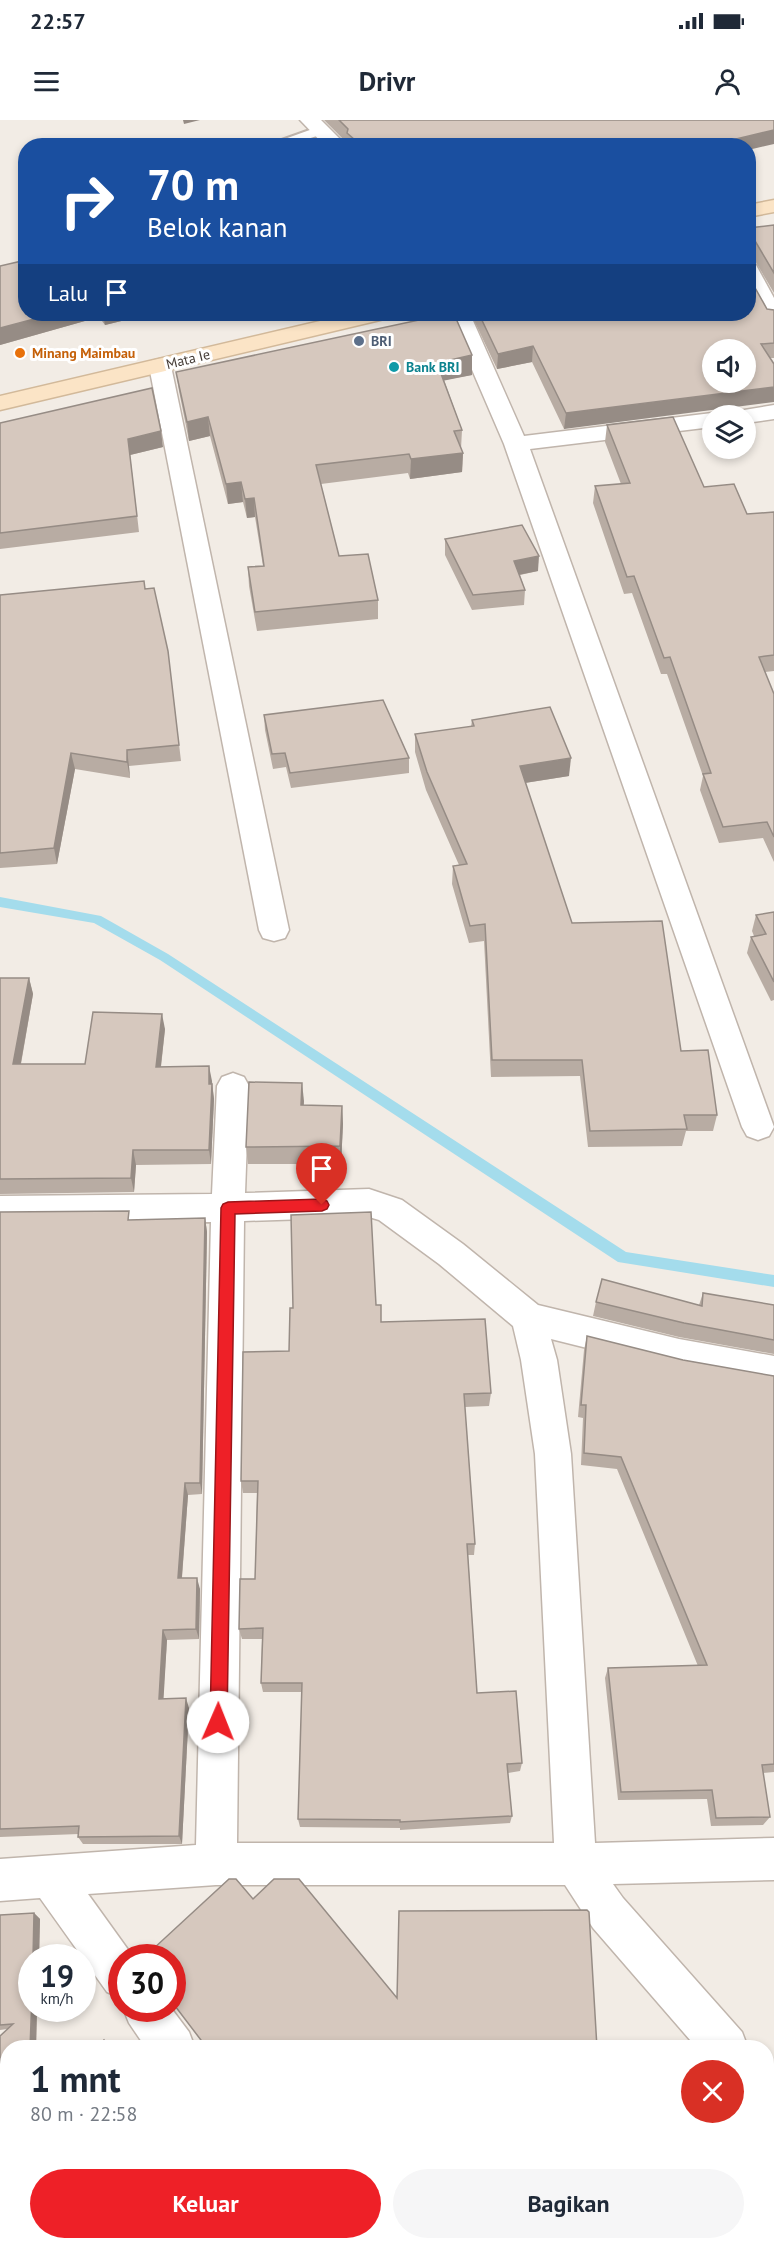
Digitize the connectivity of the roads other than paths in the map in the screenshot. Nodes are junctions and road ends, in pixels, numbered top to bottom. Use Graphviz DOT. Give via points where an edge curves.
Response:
graph roads {
  1 [pos="315,125"];
  2 [pos="288,138"];
  3 [pos="329,138"];
  4 [pos="774,206"];
  5 [pos="756,209"];
  6 [pos="756,285"];
  7 [pos="774,318"];
  8 [pos="347,321"];
  9 [pos="462,321"];
  10 [pos="160,366"];
  11 [pos="0,403"];
  12 [pos="774,412"];
  13 [pos="756,415"];
  14 [pos="702,421"];
  15 [pos="516,444"];
  16 [pos="274,930"];
  17 [pos="233,1086"];
  18 [pos="758,1128"];
  19 [pos="228,1208"];
  20 [pos="0,1210"];
  21 [pos="528,1318"];
  22 [pos="774,1372"];
  23 [pos="774,1859"];
  24 [pos="216,1864"];
  25 [pos="576,1864"];
  26 [pos="50,1877"];
  27 [pos="0,1880"];
  28 [pos="108,1958"];
  29 [pos="154,2022"];
  30 [pos="167,2040"];
  31 [pos="719,2040"];
  1 -- 2 [label="lane"];
  1 -- 3 [label="street"];
  4 -- 5 [label="street"];
  6 -- 7 [label="street"];
  8 -- 10 [label="street, Mata Ie"];
  9 -- 15 [label="street"];
  10 -- 11 [label="street, Mata Ie"];
  10 -- 16 [label="street"];
  12 -- 13 [label="street"];
  14 -- 15 [label="street"];
  15 -- 18 [label="street"];
  17 -- 19 [label="street"];
  19 -- 20 [label="street"];
  19 -- 21 [label="street" via="369,1203 390,1210"];
  19 -- 24 [label="street"];
  21 -- 22 [label="street" via="679,1355"];
  21 -- 25 [label="street" via="539,1360 553,1454"];
  23 -- 25 [label="street"];
  24 -- 25 [label="street"];
  24 -- 26 [label="street"];
  25 -- 31 [label="street" via="608,1913"];
  26 -- 27 [label="street"];
  26 -- 28 [label="street"];
  29 -- 30 [label="street"];
}
